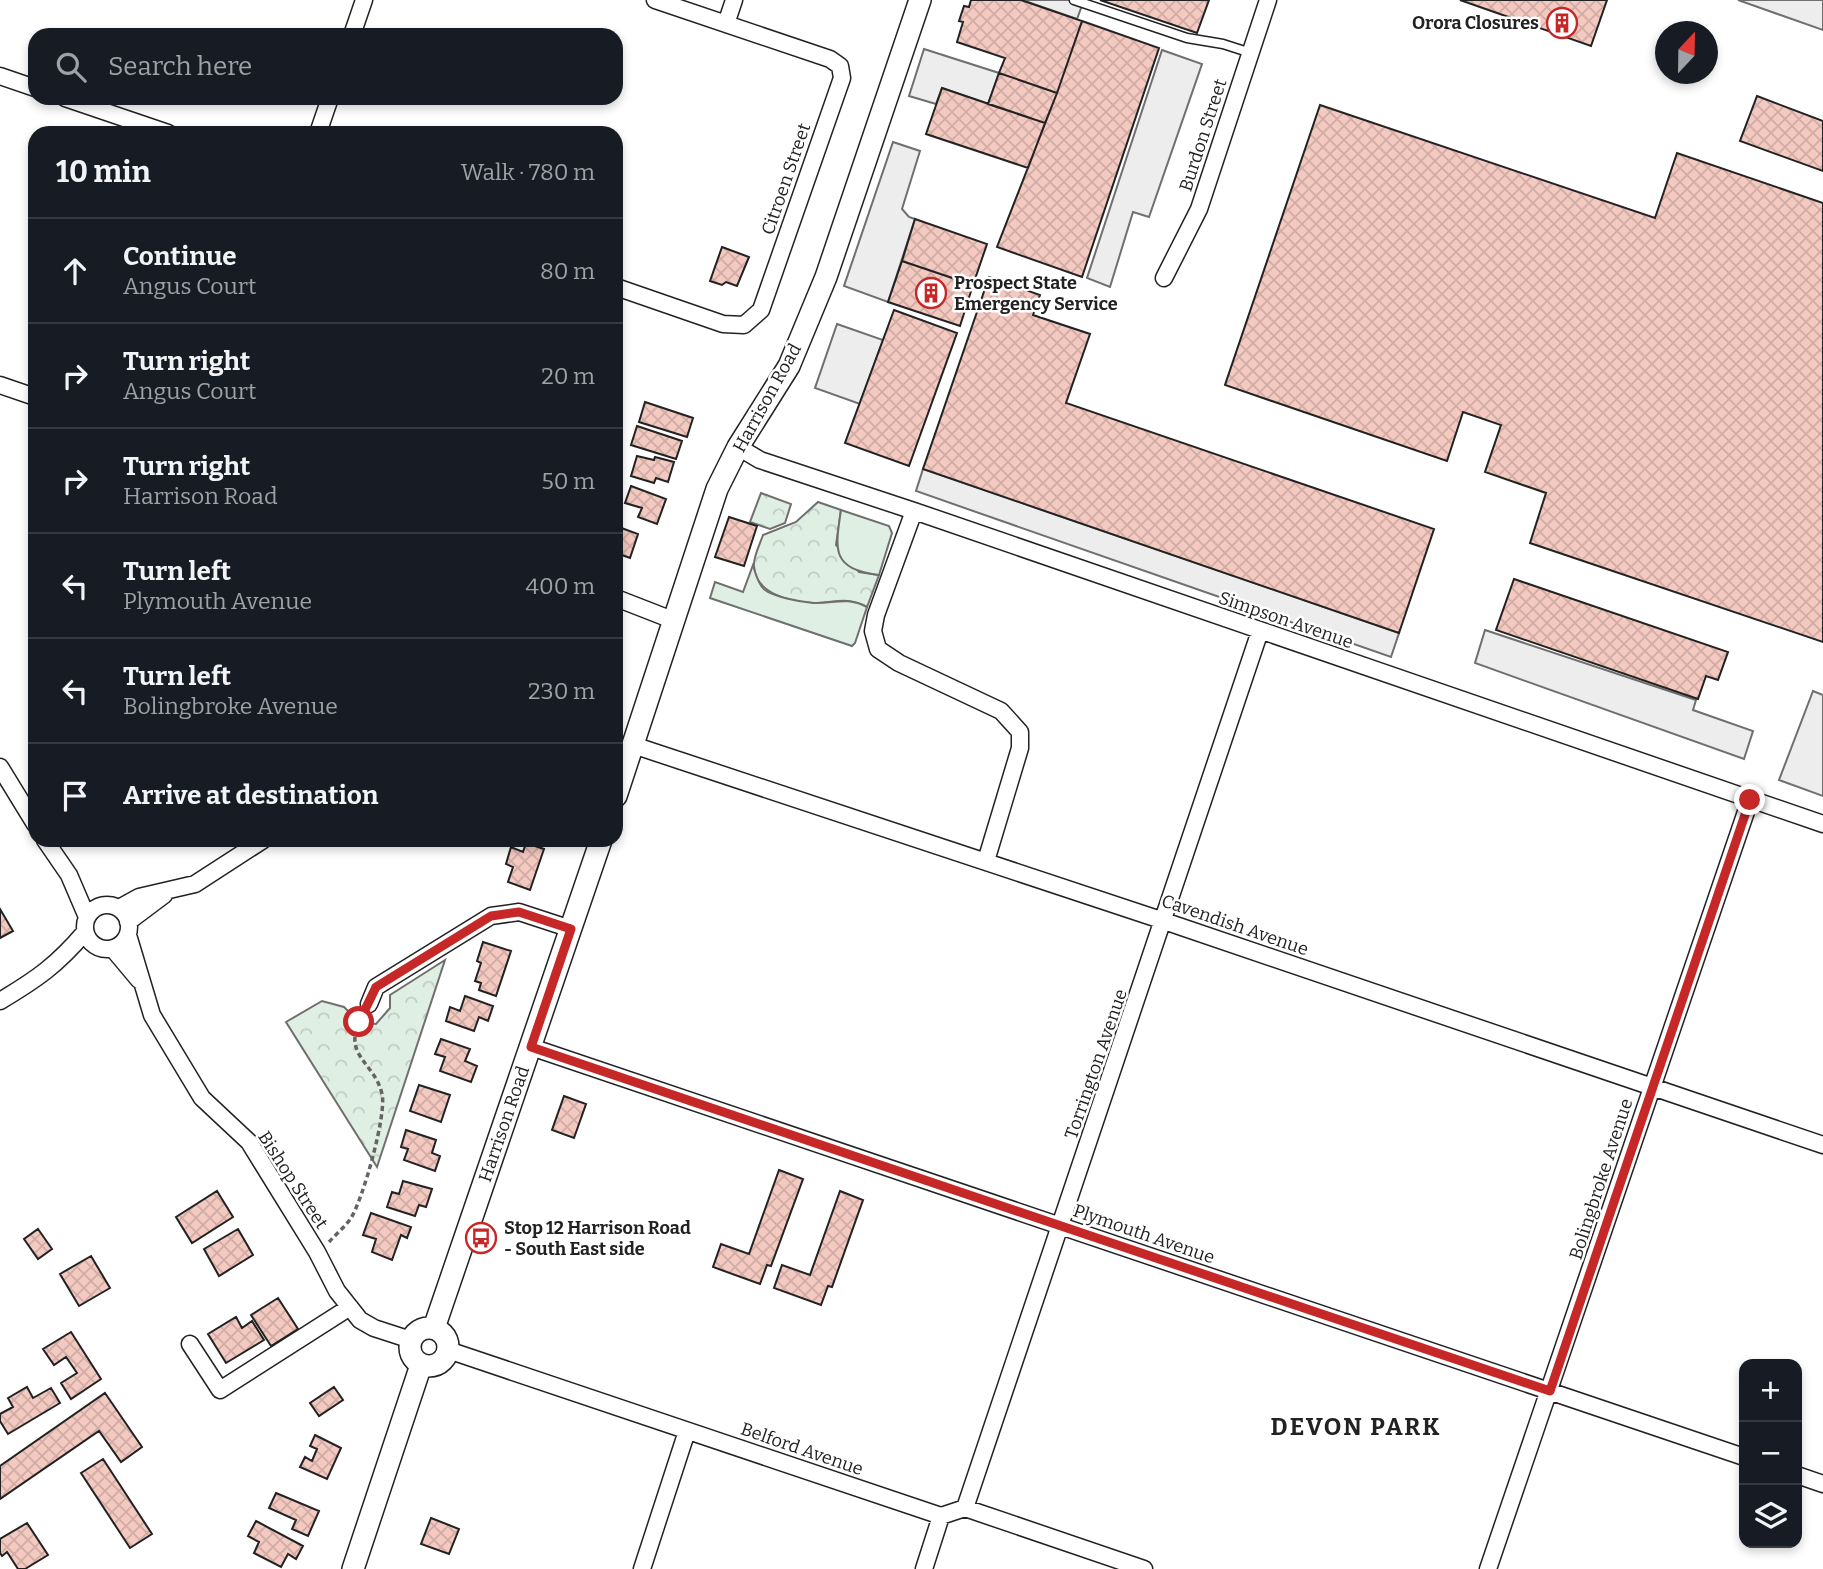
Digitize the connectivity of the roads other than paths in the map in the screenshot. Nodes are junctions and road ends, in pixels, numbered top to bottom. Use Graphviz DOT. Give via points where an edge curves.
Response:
graph roads {
  1 [pos="364,0"];
  2 [pos="655,0"];
  3 [pos="734,0"];
  4 [pos="920,0"];
  5 [pos="1074,0"];
  6 [pos="1268,0"];
  7 [pos="726,24"];
  8 [pos="354,28"];
  9 [pos="1251,53"];
  10 [pos="0,76"];
  11 [pos="28,86"];
  12 [pos="86,105"];
  13 [pos="328,105"];
  14 [pos="147,126"];
  15 [pos="320,126"];
  16 [pos="1164,278"];
  17 [pos="623,289"];
  18 [pos="0,385"];
  19 [pos="28,395"];
  20 [pos="738,447"];
  21 [pos="914,511"];
  22 [pos="623,601"];
  23 [pos="675,621"];
  24 [pos="1260,631"];
  25 [pos="633,745"];
  26 [pos="0,767"];
  27 [pos="623,775"];
  28 [pos="1750,800"];
  29 [pos="28,813"];
  30 [pos="1823,824"];
  31 [pos="50,847"];
  32 [pos="251,847"];
  33 [pos="599,847"];
  34 [pos="986,861"];
  35 [pos="69,875"];
  36 [pos="120,918"];
  37 [pos="1164,921"];
  38 [pos="571,929"];
  39 [pos="88,931"];
  40 [pos="113,949"];
  41 [pos="140,982"];
  42 [pos="0,1001"];
  43 [pos="369,1004"];
  44 [pos="531,1047"];
  45 [pos="1651,1087"];
  46 [pos="1823,1145"];
  47 [pos="1061,1226"];
  48 [pos="350,1307"];
  49 [pos="434,1328"];
  50 [pos="411,1340"];
  51 [pos="190,1344"];
  52 [pos="448,1350"];
  53 [pos="421,1364"];
  54 [pos="1549,1391"];
  55 [pos="687,1431"];
  56 [pos="1739,1455"];
  57 [pos="1802,1477"];
  58 [pos="1823,1484"];
  59 [pos="965,1508"];
  60 [pos="942,1516"];
  61 [pos="353,1569"];
  62 [pos="642,1569"];
  63 [pos="923,1569"];
  64 [pos="1144,1569"];
  65 [pos="1488,1569"];
  1 -- 8 [label="street"];
  2 -- 7 [label="street"];
  3 -- 7 [label="street"];
  4 -- 20 [label="street, Harrison Road" via="826,277 789,366"];
  5 -- 9 [label="lane" via="1187,38"];
  6 -- 9 [label="street, Burdon Street"];
  7 -- 17 [label="street, Citroen Street" via="830,58 840,66 842,78 761,310 744,325 723,324"];
  9 -- 16 [label="street, Burdon Street" via="1199,209"];
  10 -- 11 [label="street"];
  12 -- 14 [label="street"];
  13 -- 15 [label="street"];
  18 -- 19 [label="street"];
  20 -- 21 [label="street, Simpson Avenue" via="760,460"];
  20 -- 23 [label="street, Harrison Road" via="717,489"];
  21 -- 24 [label="street, Simpson Avenue"];
  21 -- 34 [label="street" via="873,631 878,649 1001,711 1020,732 1020,748"];
  22 -- 23 [label="street"];
  23 -- 25 [label="street, Harrison Road"];
  24 -- 28 [label="street, Simpson Avenue"];
  24 -- 37 [label="street, Torrington Avenue"];
  25 -- 27 [label="street, Harrison Road"];
  25 -- 34 [label="street, Cavendish Avenue"];
  26 -- 29 [label="street"];
  28 -- 30 [label="street, Simpson Avenue"];
  28 -- 45 [label="street, Bolingbroke Avenue"];
  31 -- 35 [label="street"];
  32 -- 36 [label="street" via="195,884 139,897"];
  33 -- 38 [label="street, Harrison Road"];
  34 -- 37 [label="street, Cavendish Avenue"];
  35 -- 36 [label="street"];
  35 -- 39 [label="street"];
  36 -- 39 [label="street" via="93,909"];
  36 -- 40 [label="street" via="122,944"];
  36 -- 41 [label="street, Bishop Street"];
  37 -- 45 [label="street, Cavendish Avenue"];
  37 -- 47 [label="street, Torrington Avenue"];
  38 -- 43 [label="street" via="519,912 491,916 376,987"];
  38 -- 44 [label="street, Harrison Road"];
  39 -- 40 [label="street" via="102,949"];
  39 -- 42 [label="street" via="39,977"];
  40 -- 41 [label="street, Bishop Street"];
  41 -- 48 [label="street, Bishop Street" via="152,1015 202,1098 249,1143"];
  44 -- 47 [label="street, Plymouth Avenue"];
  44 -- 49 [label="street, Harrison Road"];
  45 -- 46 [label="street, Cavendish Avenue"];
  45 -- 54 [label="street, Bolingbroke Avenue"];
  47 -- 54 [label="street, Plymouth Avenue"];
  47 -- 59 [label="street, Torrington Avenue"];
  48 -- 50 [label="street, Bishop Street" via="374,1328"];
  48 -- 51 [label="street" via="220,1390"];
  49 -- 50 [label="street" via="421,1330"];
  49 -- 52 [label="street" via="445,1336"];
  50 -- 53 [label="street" via="411,1354"];
  52 -- 53 [label="street" via="438,1364"];
  52 -- 55 [label="street, Belford Avenue"];
  53 -- 61 [label="street"];
  54 -- 56 [label="street, Plymouth Avenue"];
  54 -- 65 [label="street, Bolingbroke Avenue"];
  55 -- 60 [label="street, Belford Avenue"];
  55 -- 62 [label="street"];
  57 -- 58 [label="street"];
  59 -- 60 [label="street"];
  59 -- 64 [label="street"];
  60 -- 63 [label="street"];
}
